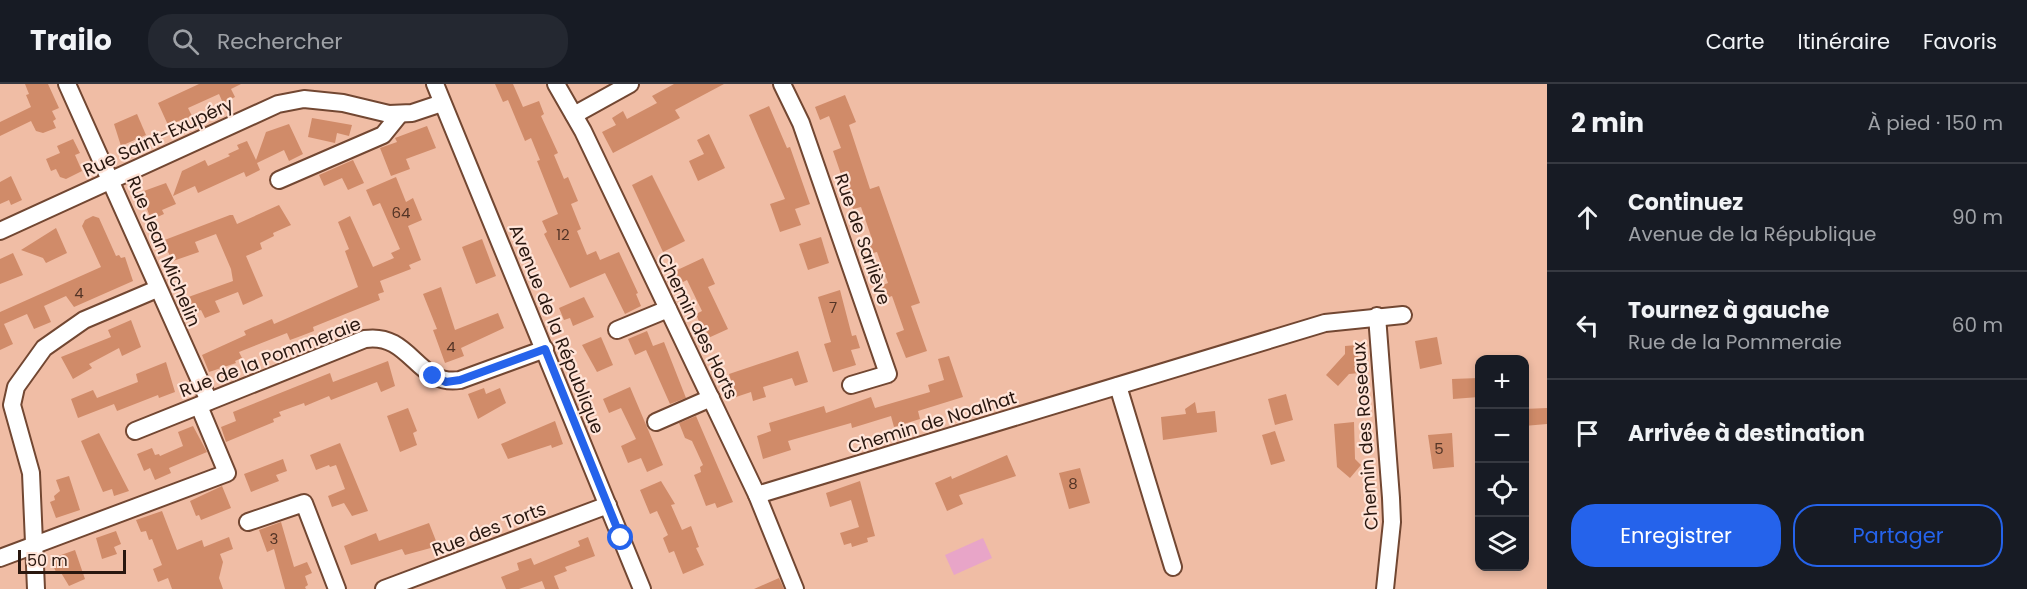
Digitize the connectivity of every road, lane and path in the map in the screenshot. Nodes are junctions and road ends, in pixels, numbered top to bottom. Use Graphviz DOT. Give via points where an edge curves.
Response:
graph roads {
  1 [pos="67,84"];
  2 [pos="435,84"];
  3 [pos="556,84"];
  4 [pos="630,84"];
  5 [pos="782,84"];
  6 [pos="442,102"];
  7 [pos="400,114"];
  8 [pos="574,115"];
  9 [pos="112,180"];
  10 [pos="279,180"];
  11 [pos="0,231"];
  12 [pos="157,289"];
  13 [pos="668,309"];
  14 [pos="1403,315"];
  15 [pos="1377,316"];
  16 [pos="617,330"];
  17 [pos="545,349"];
  18 [pos="851,386"];
  19 [pos="1118,386"];
  20 [pos="711,398"];
  21 [pos="204,404"];
  22 [pos="656,423"];
  23 [pos="135,431"];
  24 [pos="757,495"];
  25 [pos="608,505"];
  26 [pos="248,522"];
  27 [pos="35,546"];
  28 [pos="0,558"];
  29 [pos="1173,567"];
  30 [pos="36,589"];
  31 [pos="337,589"];
  32 [pos="384,589"];
  33 [pos="642,589"];
  34 [pos="795,589"];
  35 [pos="1385,589"];
  1 -- 9 [label="street, Rue Jean Michelin"];
  2 -- 6 [label="street, Avenue de la République"];
  3 -- 8 [label="street, Chemin des Horts"];
  4 -- 8 [label="street"];
  5 -- 18 [label="street, Rue de Sarliève" via="801,123 888,374"];
  6 -- 7 [label="street, Rue Saint-Exupéry" via="412,114"];
  6 -- 17 [label="street, Avenue de la République"];
  7 -- 9 [label="street, Rue Saint-Exupéry" via="304,99 278,104"];
  7 -- 10 [label="street" via="383,135"];
  8 -- 13 [label="street, Chemin des Horts"];
  9 -- 11 [label="street, Rue Saint-Exupéry"];
  9 -- 12 [label="street, Rue Jean Michelin"];
  12 -- 21 [label="street, Rue Jean Michelin"];
  12 -- 27 [label="street" via="84,320 44,348 16,387 12,405 31,473"];
  13 -- 16 [label="street"];
  13 -- 20 [label="street, Chemin des Horts"];
  14 -- 15 [label="street, Chemin de Noalhat"];
  15 -- 19 [label="street, Chemin de Noalhat" via="1325,323"];
  15 -- 35 [label="street, Chemin des Roseaux" via="1392,506"];
  17 -- 21 [label="street, Rue de la Pommeraie" via="446,382 433,376 392,341 379,337 365,339"];
  17 -- 25 [label="street, Avenue de la République"];
  19 -- 24 [label="street, Chemin de Noalhat"];
  19 -- 29 [label="street"];
  20 -- 22 [label="street"];
  20 -- 24 [label="street, Chemin des Horts"];
  21 -- 23 [label="street, Rue de la Pommeraie"];
  21 -- 27 [label="street, Rue Jean Michelin" via="227,473"];
  24 -- 34 [label="street, Chemin des Horts"];
  25 -- 32 [label="street, Rue des Torts"];
  25 -- 33 [label="street, Avenue de la République"];
  26 -- 31 [label="street" via="304,503"];
  27 -- 28 [label="street"];
  27 -- 30 [label="street"];
}
